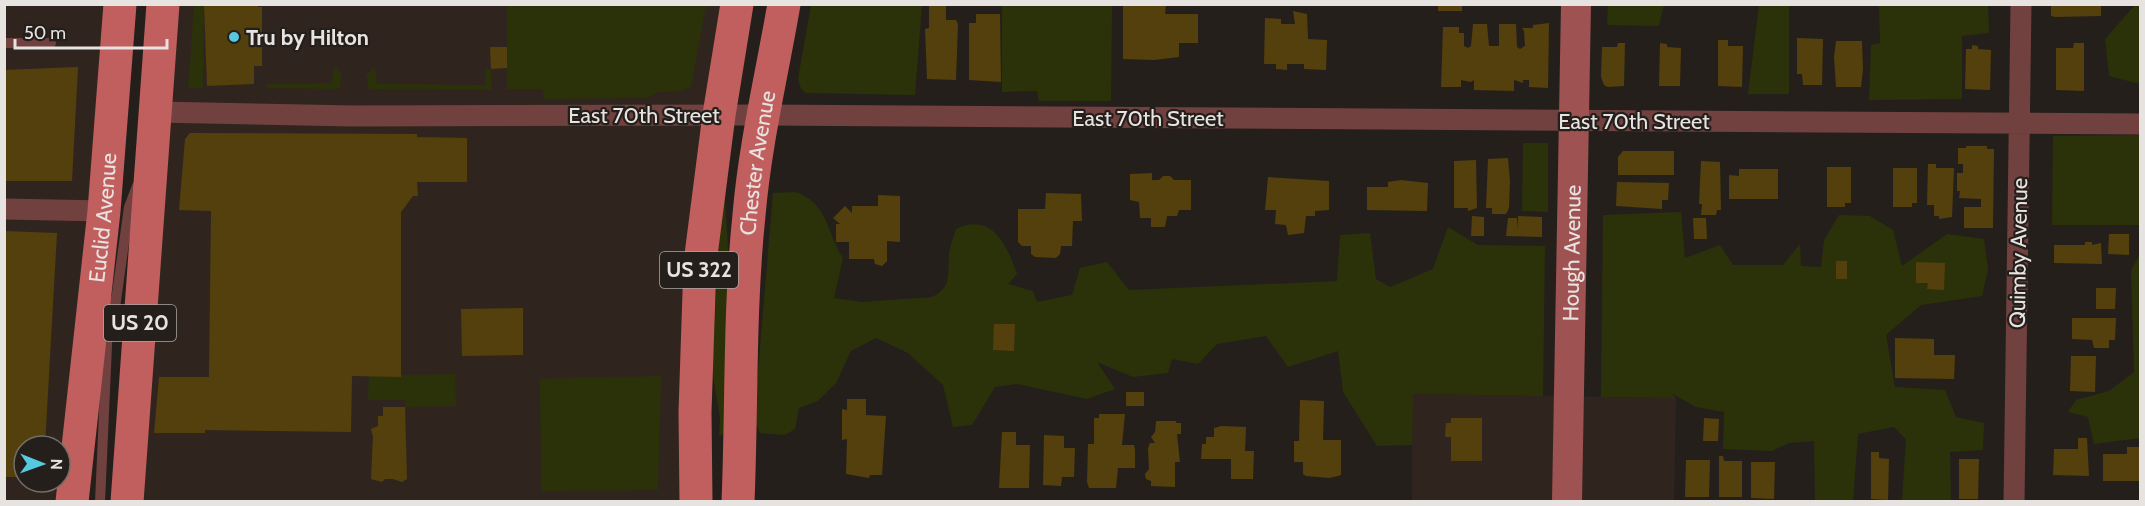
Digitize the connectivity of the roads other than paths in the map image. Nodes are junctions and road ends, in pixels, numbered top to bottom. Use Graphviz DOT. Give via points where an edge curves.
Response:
graph roads {
  1 [pos="120,4"];
  2 [pos="163,4"];
  3 [pos="737,4"];
  4 [pos="784,4"];
  5 [pos="1576,4"];
  6 [pos="2021,4"];
  7 [pos="4,43"];
  8 [pos="51,44"];
  9 [pos="155,112"];
  10 [pos="719,115"];
  11 [pos="764,115"];
  12 [pos="1574,120"];
  13 [pos="2021,123"];
  14 [pos="2140,124"];
  15 [pos="152,145"];
  16 [pos="107,167"];
  17 [pos="4,210"];
  18 [pos="104,211"];
  19 [pos="109,348"];
  20 [pos="72,501"];
  21 [pos="100,501"];
  22 [pos="127,501"];
  23 [pos="696,501"];
  24 [pos="738,501"];
  25 [pos="1568,501"];
  26 [pos="2014,501"];
  1 -- 16 [label="main road, Euclid Avenue / US 20"];
  2 -- 9 [label="main road, Euclid Avenue / US 20"];
  3 -- 10 [label="main road, Chester Avenue / US 322"];
  4 -- 11 [label="main road, Chester Avenue / US 322"];
  5 -- 12 [label="street, Hough Avenue"];
  6 -- 13 [label="street, Quimby Avenue"];
  7 -- 8 [label="lane"];
  9 -- 10 [label="street, East 70th Street"];
  9 -- 15 [label="main road, Euclid Avenue / US 20"];
  10 -- 11 [label="street, East 70th Street"];
  10 -- 23 [label="main road, Chester Avenue / US 322" via="700,263"];
  11 -- 12 [label="street, East 70th Street"];
  11 -- 24 [label="main road, Chester Avenue / US 322" via="754,165 745,266"];
  12 -- 13 [label="street, East 70th Street"];
  12 -- 25 [label="street, Hough Avenue"];
  13 -- 14 [label="street, East 70th Street"];
  13 -- 26 [label="street, Quimby Avenue"];
  15 -- 19 [label="lane" via="129,207"];
  15 -- 22 [label="main road, Euclid Avenue / US 20"];
  16 -- 18 [label="main road, Euclid Avenue / US 20"];
  16 -- 19 [label="lane" via="115,209 109,278"];
  17 -- 18 [label="street"];
  18 -- 20 [label="main road, Euclid Avenue / US 20"];
  19 -- 21 [label="lane"];
}
